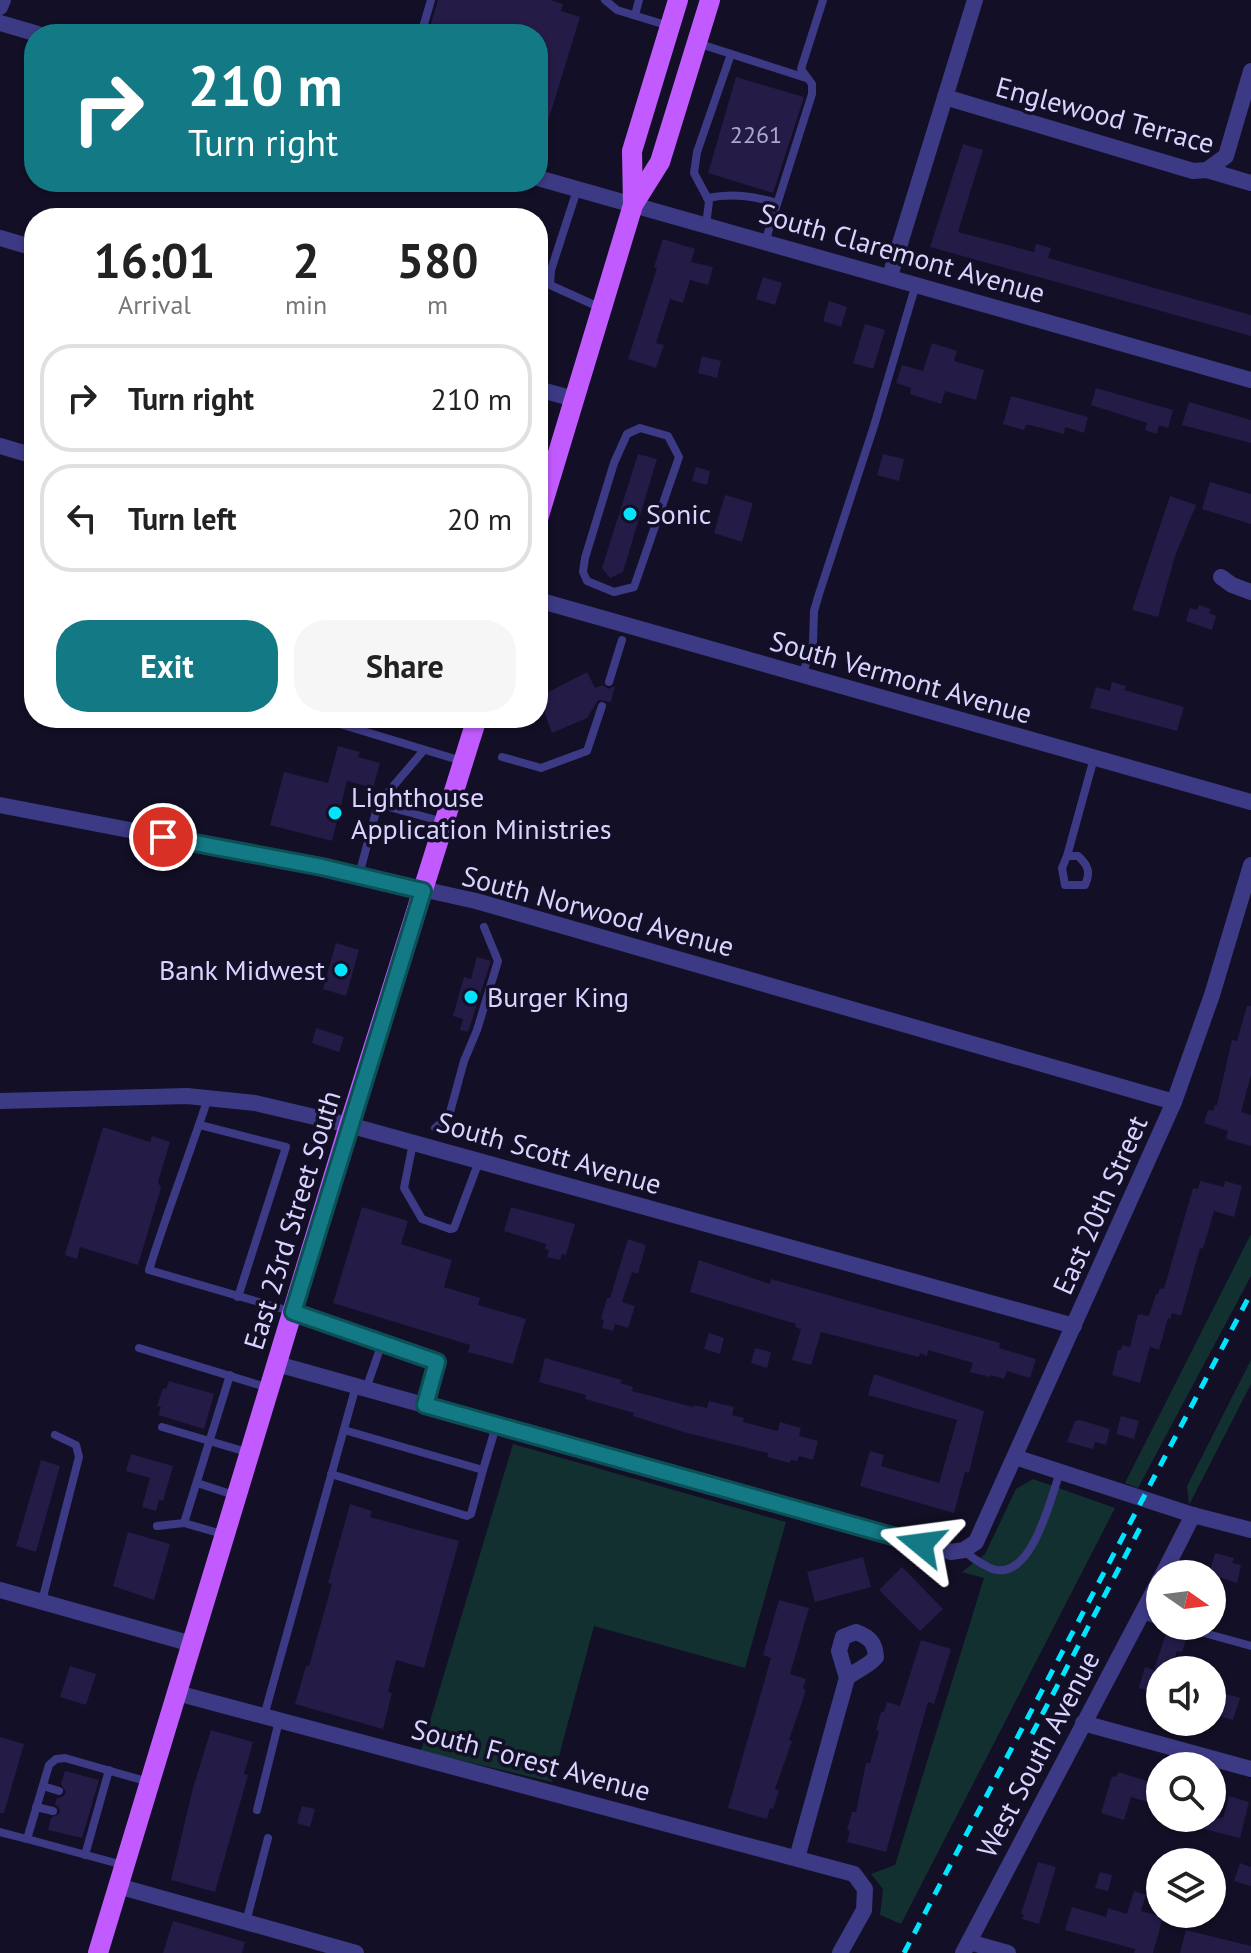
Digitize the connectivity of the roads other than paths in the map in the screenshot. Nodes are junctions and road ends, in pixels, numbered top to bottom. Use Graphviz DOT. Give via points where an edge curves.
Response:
graph roads {
  1 [pos="3,0"];
  2 [pos="431,0"];
  3 [pos="605,0"];
  4 [pos="639,0"];
  5 [pos="678,0"];
  6 [pos="710,0"];
  7 [pos="823,0"];
  8 [pos="975,0"];
  9 [pos="0,7"];
  10 [pos="635,15"];
  11 [pos="0,23"];
  12 [pos="424,24"];
  13 [pos="670,26"];
  14 [pos="24,30"];
  15 [pos="697,43"];
  16 [pos="731,54"];
  17 [pos="1251,71"];
  18 [pos="806,78"];
  19 [pos="945,97"];
  20 [pos="1207,170"];
  21 [pos="548,181"];
  22 [pos="1251,183"];
  23 [pos="577,190"];
  24 [pos="707,198"];
  25 [pos="777,203"];
  26 [pos="633,205"];
  27 [pos="706,226"];
  28 [pos="0,238"];
  29 [pos="765,242"];
  30 [pos="24,245"];
  31 [pos="890,276"];
  32 [pos="916,284"];
  33 [pos="601,308"];
  34 [pos="1251,380"];
  35 [pos="548,392"];
  36 [pos="574,399"];
  37 [pos="0,446"];
  38 [pos="24,453"];
  39 [pos="548,486"];
  40 [pos="583,572"];
  41 [pos="1221,577"];
  42 [pos="1251,592"];
  43 [pos="548,603"];
  44 [pos="622,640"];
  45 [pos="802,676"];
  46 [pos="609,682"];
  47 [pos="602,706"];
  48 [pos="357,728"];
  49 [pos="474,728"];
  50 [pos="424,750"];
  51 [pos="502,757"];
  52 [pos="1094,758"];
  53 [pos="463,762"];
  54 [pos="1251,802"];
  55 [pos="378,804"];
  56 [pos="0,805"];
  57 [pos="445,823"];
  58 [pos="1067,856"];
  59 [pos="1251,865"];
  60 [pos="359,876"];
  61 [pos="423,891"];
  62 [pos="484,927"];
  63 [pos="208,1098"];
  64 [pos="0,1101"];
  65 [pos="1174,1102"];
  66 [pos="200,1125"];
  67 [pos="349,1125"];
  68 [pos="435,1128"];
  69 [pos="414,1142"];
  70 [pos="479,1161"];
  71 [pos="238,1297"];
  72 [pos="293,1312"];
  73 [pos="1074,1326"];
  74 [pos="382,1343"];
  75 [pos="139,1348"];
  76 [pos="277,1364"];
  77 [pos="230,1375"];
  78 [pos="361,1387"];
  79 [pos="270,1388"];
  80 [pos="425,1405"];
  81 [pos="496,1425"];
  82 [pos="162,1427"];
  83 [pos="344,1430"];
  84 [pos="55,1435"];
  85 [pos="210,1441"];
  86 [pos="250,1453"];
  87 [pos="1015,1457"];
  88 [pos="483,1470"];
  89 [pos="1061,1471"];
  90 [pos="331,1474"];
  91 [pos="197,1483"];
  92 [pos="237,1496"];
  93 [pos="1193,1515"];
  94 [pos="184,1523"];
  95 [pos="157,1526"];
  96 [pos="1251,1530"];
  97 [pos="225,1534"];
  98 [pos="964,1550"];
  99 [pos="1169,1560"];
  100 [pos="0,1590"];
  101 [pos="42,1602"];
  102 [pos="1146,1607"];
  103 [pos="1142,1615"];
  104 [pos="1146,1616"];
  105 [pos="1226,1639"];
  106 [pos="192,1644"];
  107 [pos="1251,1646"];
  108 [pos="847,1678"];
  109 [pos="177,1693"];
  110 [pos="272,1718"];
  111 [pos="1083,1723"];
  112 [pos="1251,1769"];
  113 [pos="109,1770"];
  114 [pos="150,1782"];
  115 [pos="43,1786"];
  116 [pos="59,1791"];
  117 [pos="36,1807"];
  118 [pos="257,1810"];
  119 [pos="53,1811"];
  120 [pos="0,1832"];
  121 [pos="268,1838"];
  122 [pos="27,1839"];
  123 [pos="85,1855"];
  124 [pos="797,1858"];
  125 [pos="124,1865"];
  126 [pos="118,1886"];
  127 [pos="246,1922"];
  128 [pos="966,1947"];
  129 [pos="98,1953"];
  130 [pos="356,1953"];
  131 [pos="840,1953"];
  132 [pos="1008,1953"];
  1 -- 9 [label="street"];
  2 -- 12 [label="lane"];
  3 -- 10 [label="lane"];
  4 -- 10 [label="lane"];
  5 -- 13 [label="main road"];
  6 -- 15 [label="main road"];
  7 -- 18 [label="lane" via="801,69"];
  8 -- 19 [label="street"];
  10 -- 13 [label="lane"];
  11 -- 14 [label="street"];
  13 -- 26 [label="main road" via="632,151"];
  15 -- 16 [label="lane"];
  15 -- 26 [label="main road" via="660,162"];
  16 -- 18 [label="lane"];
  16 -- 24 [label="lane" via="697,152 694,173"];
  17 -- 20 [label="street" via="1226,156"];
  18 -- 25 [label="lane" via="812,94"];
  19 -- 20 [label="street, Englewood Terrace" via="1193,171"];
  19 -- 31 [label="street"];
  20 -- 22 [label="street, Englewood Terrace"];
  21 -- 23 [label="street, South Claremont Avenue"];
  23 -- 26 [label="street, South Claremont Avenue"];
  23 -- 33 [label="lane" via="550,285"];
  24 -- 25 [label="lane" via="729,194"];
  24 -- 27 [label="lane"];
  25 -- 29 [label="lane"];
  26 -- 27 [label="street, South Claremont Avenue"];
  26 -- 33 [label="main road"];
  27 -- 29 [label="street, South Claremont Avenue"];
  28 -- 30 [label="street"];
  29 -- 31 [label="street, South Claremont Avenue"];
  31 -- 32 [label="street, South Claremont Avenue"];
  32 -- 34 [label="street, South Claremont Avenue"];
  32 -- 45 [label="lane" via="814,611 813,643"];
  33 -- 36 [label="main road"];
  35 -- 36 [label="street"];
  36 -- 39 [label="main road"];
  37 -- 38 [label="street"];
  40 -- 40 [label="lane" via="587,581 614,592 634,587 679,457 668,436 640,428 627,434"];
  41 -- 42 [label="street"];
  43 -- 45 [label="street, South Vermont Avenue"];
  44 -- 46 [label="lane"];
  45 -- 52 [label="street, South Vermont Avenue"];
  47 -- 51 [label="lane" via="587,751 541,768"];
  48 -- 50 [label="lane"];
  49 -- 53 [label="main road, East 23rd Street South"];
  50 -- 53 [label="lane"];
  50 -- 55 [label="lane"];
  52 -- 54 [label="street, South Vermont Avenue"];
  52 -- 58 [label="lane"];
  53 -- 57 [label="main road, East 23rd Street South"];
  55 -- 57 [label="lane"];
  55 -- 60 [label="lane"];
  56 -- 60 [label="street, South Norwood Avenue"];
  57 -- 61 [label="main road, East 23rd Street South"];
  59 -- 65 [label="street, East 20th Street"];
  60 -- 61 [label="street, South Norwood Avenue"];
  61 -- 65 [label="street, South Norwood Avenue" via="476,901"];
  61 -- 67 [label="main road, East 23rd Street South"];
  62 -- 68 [label="lane" via="498,961 449,1116"];
  63 -- 64 [label="street, South Scott Avenue"];
  63 -- 66 [label="lane"];
  63 -- 67 [label="street, South Scott Avenue"];
  65 -- 73 [label="street, East 20th Street"];
  66 -- 71 [label="lane" via="286,1147"];
  66 -- 71 [label="lane" via="149,1270"];
  67 -- 69 [label="street, South Scott Avenue"];
  67 -- 72 [label="main road, East 23rd Street South"];
  69 -- 70 [label="street, South Scott Avenue"];
  69 -- 70 [label="lane" via="404,1188 422,1219 450,1229"];
  70 -- 73 [label="street, South Scott Avenue"];
  71 -- 72 [label="lane"];
  72 -- 74 [label="lane"];
  72 -- 76 [label="main road, East 23rd Street South"];
  73 -- 87 [label="street, East 20th Street"];
  74 -- 78 [label="lane"];
  74 -- 80 [label="lane" via="437,1362"];
  75 -- 77 [label="lane"];
  76 -- 78 [label="street"];
  76 -- 79 [label="main road, East 23rd Street South"];
  77 -- 79 [label="lane"];
  77 -- 85 [label="lane"];
  78 -- 80 [label="street"];
  78 -- 83 [label="lane"];
  79 -- 86 [label="main road, East 23rd Street South"];
  80 -- 81 [label="street"];
  81 -- 88 [label="lane"];
  81 -- 98 [label="street" via="951,1552"];
  82 -- 85 [label="lane"];
  83 -- 88 [label="lane"];
  83 -- 90 [label="lane"];
  84 -- 101 [label="lane" via="76,1445 79,1457"];
  85 -- 86 [label="lane"];
  85 -- 91 [label="lane"];
  86 -- 92 [label="main road, East 23rd Street South"];
  87 -- 89 [label="street"];
  87 -- 98 [label="street, East 20th Street" via="976,1542"];
  88 -- 90 [label="lane" via="467,1516"];
  89 -- 93 [label="street"];
  89 -- 98 [label="lane" via="1027,1556 1018,1564 997,1570"];
  90 -- 110 [label="lane"];
  91 -- 92 [label="lane"];
  91 -- 94 [label="lane"];
  92 -- 97 [label="main road, East 23rd Street South"];
  93 -- 96 [label="street"];
  93 -- 99 [label="street, West South Avenue"];
  94 -- 95 [label="lane"];
  94 -- 97 [label="lane"];
  97 -- 106 [label="main road, East 23rd Street South"];
  100 -- 101 [label="street"];
  101 -- 106 [label="street"];
  102 -- 103 [label="street, West South Avenue"];
  103 -- 104 [label="lane"];
  103 -- 111 [label="street, West South Avenue"];
  105 -- 107 [label="lane"];
  106 -- 109 [label="main road, East 23rd Street South"];
  108 -- 124 [label="street"];
  109 -- 110 [label="street, South Forest Avenue"];
  109 -- 114 [label="main road, East 23rd Street South"];
  110 -- 118 [label="lane"];
  110 -- 124 [label="street, South Forest Avenue"];
  111 -- 112 [label="street"];
  111 -- 128 [label="street, West South Avenue"];
  113 -- 114 [label="lane"];
  113 -- 115 [label="lane" via="56,1759"];
  113 -- 123 [label="lane"];
  114 -- 125 [label="main road, East 23rd Street South"];
  115 -- 116 [label="lane"];
  115 -- 117 [label="lane"];
  117 -- 119 [label="lane"];
  117 -- 122 [label="lane"];
  120 -- 122 [label="lane"];
  121 -- 127 [label="lane"];
  122 -- 123 [label="lane"];
  123 -- 125 [label="lane"];
  124 -- 131 [label="street, South Forest Avenue" via="854,1874 865,1889 864,1910"];
  125 -- 126 [label="main road, East 23rd Street South"];
  126 -- 127 [label="street"];
  126 -- 129 [label="main road, East 23rd Street South"];
  127 -- 130 [label="street"];
  128 -- 132 [label="street"];
}
